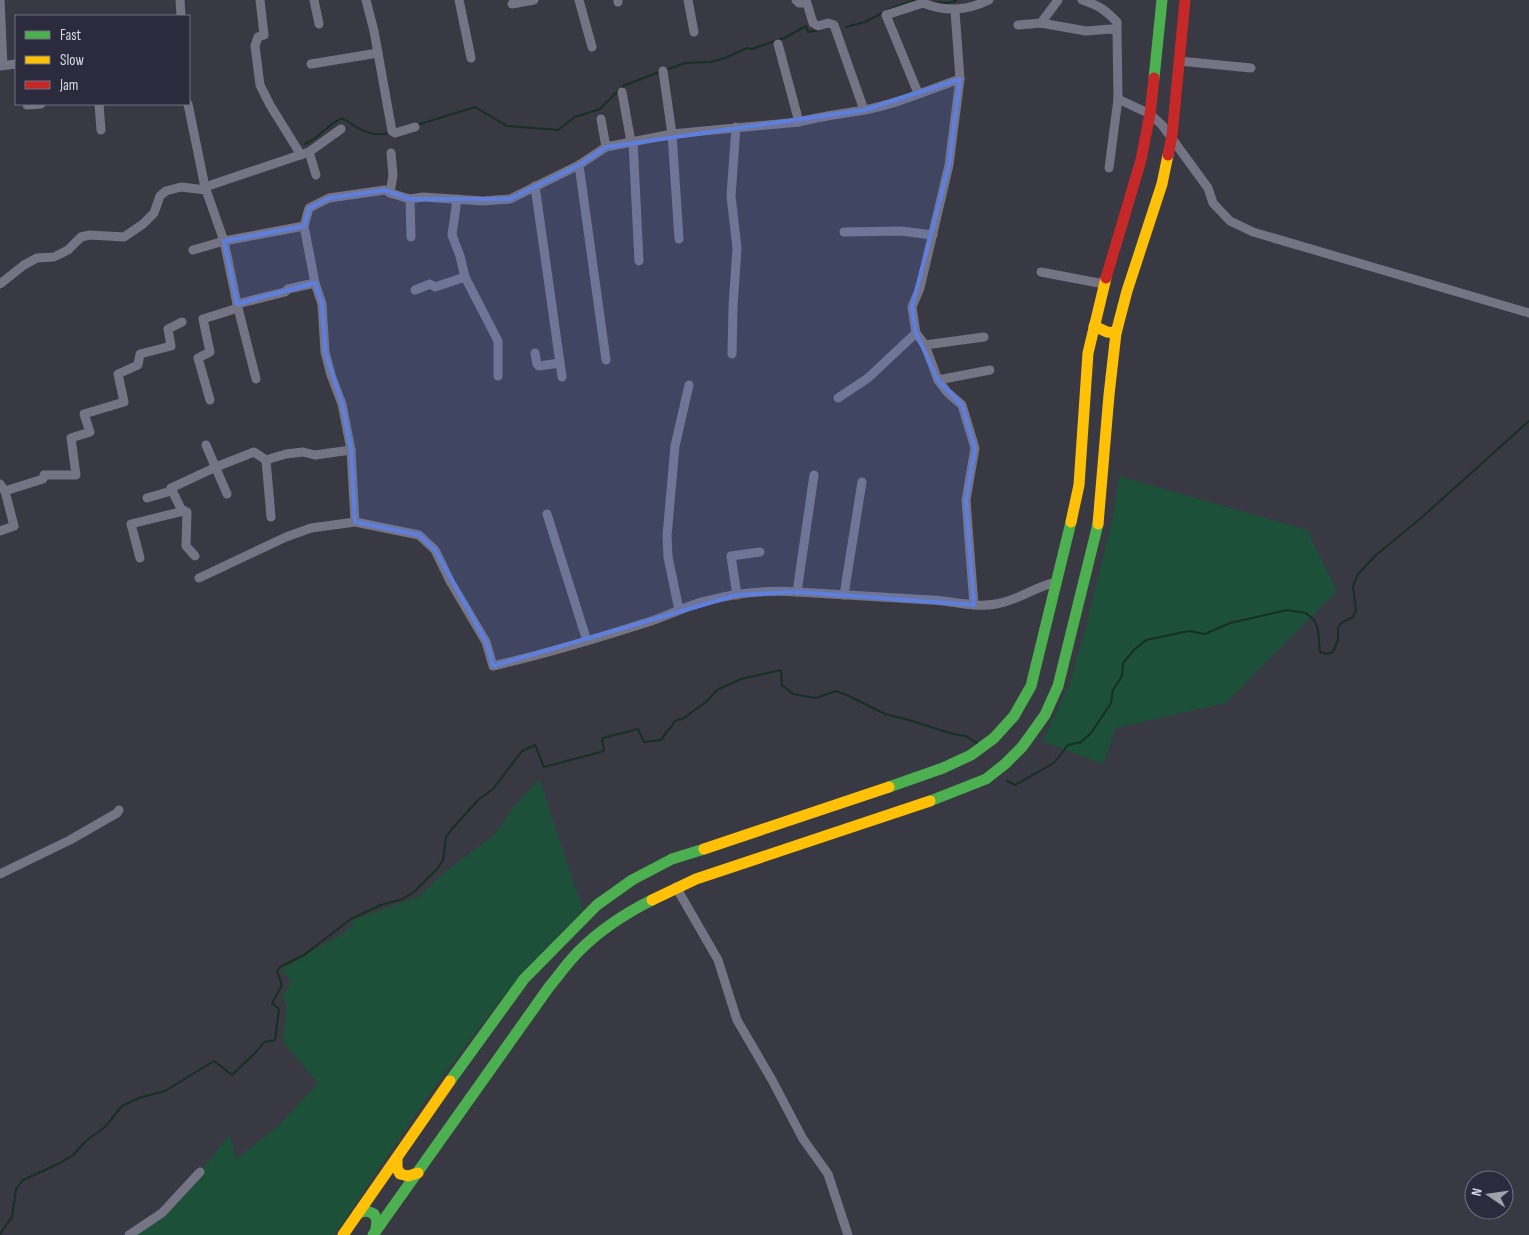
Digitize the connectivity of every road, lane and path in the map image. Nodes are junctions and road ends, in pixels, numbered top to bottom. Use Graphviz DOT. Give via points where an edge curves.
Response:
graph roads {
  1 [pos="0,0"];
  2 [pos="180,0"];
  3 [pos="260,0"];
  4 [pos="314,0"];
  5 [pos="366,0"];
  6 [pos="459,0"];
  7 [pos="534,0"];
  8 [pos="579,0"];
  9 [pos="688,0"];
  10 [pos="796,0"];
  11 [pos="989,0"];
  12 [pos="1058,0"];
  13 [pos="1082,0"];
  14 [pos="1162,0"];
  15 [pos="1185,0"];
  16 [pos="515,2"];
  17 [pos="955,11"];
  18 [pos="181,15"];
  19 [pos="1041,23"];
  20 [pos="319,24"];
  21 [pos="1018,25"];
  22 [pos="694,32"];
  23 [pos="1117,32"];
  24 [pos="778,44"];
  25 [pos="592,47"];
  26 [pos="378,53"];
  27 [pos="471,58"];
  28 [pos="1179,61"];
  29 [pos="15,64"];
  30 [pos="311,64"];
  31 [pos="1,66"];
  32 [pos="1251,68"];
  33 [pos="664,71"];
  34 [pos="960,79"];
  35 [pos="622,92"];
  36 [pos="918,94"];
  37 [pos="1118,99"];
  38 [pos="99,105"];
  39 [pos="188,105"];
  40 [pos="864,110"];
  41 [pos="1150,114"];
  42 [pos="601,119"];
  43 [pos="799,122"];
  44 [pos="415,127"];
  45 [pos="736,127"];
  46 [pos="341,129"];
  47 [pos="101,130"];
  48 [pos="672,134"];
  49 [pos="1172,136"];
  50 [pos="632,142"];
  51 [pos="606,147"];
  52 [pos="391,152"];
  53 [pos="305,153"];
  54 [pos="579,165"];
  55 [pos="1109,168"];
  56 [pos="316,175"];
  57 [pos="536,186"];
  58 [pos="206,189"];
  59 [pos="390,193"];
  60 [pos="410,199"];
  61 [pos="457,199"];
  62 [pos="304,226"];
  63 [pos="844,232"];
  64 [pos="933,235"];
  65 [pos="411,238"];
  66 [pos="679,239"];
  67 [pos="224,241"];
  68 [pos="192,250"];
  69 [pos="638,261"];
  70 [pos="1041,272"];
  71 [pos="466,277"];
  72 [pos="316,282"];
  73 [pos="0,284"];
  74 [pos="1104,284"];
  75 [pos="415,290"];
  76 [pos="238,306"];
  77 [pos="1529,313"];
  78 [pos="182,322"];
  79 [pos="1094,326"];
  80 [pos="916,333"];
  81 [pos="1116,334"];
  82 [pos="984,336"];
  83 [pos="925,346"];
  84 [pos="536,353"];
  85 [pos="732,354"];
  86 [pos="606,360"];
  87 [pos="560,363"];
  88 [pos="990,370"];
  89 [pos="498,376"];
  90 [pos="562,377"];
  91 [pos="256,379"];
  92 [pos="938,380"];
  93 [pos="689,385"];
  94 [pos="838,398"];
  95 [pos="210,400"];
  96 [pos="206,445"];
  97 [pos="351,450"];
  98 [pos="266,460"];
  99 [pos="216,467"];
  100 [pos="814,475"];
  101 [pos="862,482"];
  102 [pos="2,487"];
  103 [pos="171,488"];
  104 [pos="227,494"];
  105 [pos="147,498"];
  106 [pos="184,511"];
  107 [pos="546,514"];
  108 [pos="271,517"];
  109 [pos="355,522"];
  110 [pos="0,531"];
  111 [pos="760,552"];
  112 [pos="195,556"];
  113 [pos="140,558"];
  114 [pos="199,578"];
  115 [pos="1057,582"];
  116 [pos="798,592"];
  117 [pos="737,595"];
  118 [pos="844,595"];
  119 [pos="974,605"];
  120 [pos="679,610"];
  121 [pos="587,641"];
  122 [pos="119,810"];
  123 [pos="0,874"];
  124 [pos="676,887"];
  125 [pos="397,1158"];
  126 [pos="200,1172"];
  127 [pos="418,1173"];
  128 [pos="358,1213"];
  129 [pos="375,1233"];
  130 [pos="129,1235"];
  131 [pos="343,1235"];
  132 [pos="848,1235"];
  1 -- 31 [label="street"];
  2 -- 18 [label="street"];
  3 -- 53 [label="street" via="264,35 258,37 255,46 260,85 270,106"];
  4 -- 20 [label="street"];
  5 -- 26 [label="street"];
  6 -- 27 [label="street"];
  7 -- 16 [label="street"];
  8 -- 25 [label="street"];
  9 -- 22 [label="street"];
  10 -- 40 [label="street" via="807,3 813,23 818,26 834,25"];
  11 -- 17 [label="street"];
  12 -- 19 [label="street"];
  13 -- 23 [label="street" via="1104,9 1117,22"];
  14 -- 41 [label="street"];
  15 -- 28 [label="street"];
  17 -- 34 [label="street"];
  17 -- 36 [label="street" via="923,3 886,15"];
  19 -- 21 [label="street"];
  19 -- 23 [label="street" via="1086,31 1112,29"];
  23 -- 37 [label="street"];
  24 -- 43 [label="street"];
  26 -- 30 [label="street"];
  26 -- 44 [label="street" via="392,131"];
  28 -- 32 [label="street"];
  28 -- 49 [label="street"];
  29 -- 31 [label="street"];
  33 -- 48 [label="street"];
  34 -- 36 [label="street"];
  34 -- 64 [label="street" via="949,165"];
  35 -- 50 [label="street"];
  36 -- 40 [label="street"];
  37 -- 41 [label="street"];
  37 -- 55 [label="street"];
  38 -- 47 [label="street"];
  39 -- 58 [label="street"];
  40 -- 43 [label="street"];
  41 -- 49 [label="street"];
  41 -- 74 [label="street" via="1142,160"];
  42 -- 51 [label="street"];
  43 -- 45 [label="street"];
  45 -- 48 [label="street"];
  45 -- 85 [label="street" via="731,196 737,248"];
  46 -- 53 [label="street"];
  48 -- 50 [label="street"];
  48 -- 66 [label="street"];
  49 -- 77 [label="street" via="1208,188 1213,204 1230,221 1253,232"];
  49 -- 81 [label="street" via="1162,184 1126,291"];
  50 -- 51 [label="street"];
  50 -- 69 [label="street"];
  51 -- 54 [label="street"];
  52 -- 59 [label="street" via="393,175"];
  53 -- 56 [label="street"];
  53 -- 58 [label="street"];
  54 -- 57 [label="street"];
  54 -- 86 [label="street"];
  57 -- 61 [label="street" via="510,199"];
  57 -- 87 [label="street"];
  58 -- 67 [label="street"];
  58 -- 73 [label="street" via="181,187 166,191 160,196 154,213 124,237 81,237 68,250 54,257 36,258"];
  59 -- 60 [label="street"];
  59 -- 62 [label="street" via="385,190 328,198 309,208"];
  60 -- 61 [label="street"];
  60 -- 65 [label="street"];
  61 -- 71 [label="street" via="451,233"];
  62 -- 67 [label="street"];
  62 -- 72 [label="street"];
  63 -- 64 [label="street" via="902,231"];
  64 -- 80 [label="street" via="912,307"];
  67 -- 68 [label="street"];
  67 -- 76 [label="street"];
  70 -- 74 [label="street"];
  71 -- 75 [label="street"];
  71 -- 89 [label="street" via="498,341"];
  72 -- 76 [label="street"];
  72 -- 97 [label="street" via="322,304 325,352 342,404"];
  74 -- 79 [label="street"];
  76 -- 91 [label="street"];
  76 -- 95 [label="street" via="202,319 210,352 198,357"];
  78 -- 102 [label="street" via="168,330 171,346 140,354 139,364 118,374 124,402 84,414 90,432 71,439 76,475 43,475 43,479"];
  79 -- 81 [label="street"];
  79 -- 115 [label="street" via="1088,353 1079,484"];
  80 -- 83 [label="street"];
  80 -- 94 [label="street" via="868,378"];
  81 -- 124 [label="street" via="1100,518 1058,686 1045,715 1022,747 986,779 966,788"];
  82 -- 83 [label="street"];
  83 -- 92 [label="street"];
  84 -- 87 [label="street" via="539,366"];
  87 -- 90 [label="street"];
  88 -- 92 [label="street"];
  92 -- 119 [label="street" via="962,405 975,448 966,500"];
  93 -- 120 [label="street" via="675,446 667,536"];
  96 -- 99 [label="street"];
  97 -- 98 [label="street" via="315,456 303,452"];
  97 -- 109 [label="street"];
  98 -- 99 [label="street" via="254,452"];
  98 -- 108 [label="street"];
  99 -- 103 [label="street"];
  99 -- 104 [label="street"];
  100 -- 116 [label="street"];
  101 -- 118 [label="street"];
  102 -- 110 [label="street" via="14,526"];
  103 -- 105 [label="street"];
  103 -- 106 [label="street"];
  106 -- 112 [label="street" via="187,512 186,546"];
  106 -- 113 [label="street" via="131,524"];
  107 -- 121 [label="street"];
  109 -- 114 [label="street" via="311,528"];
  109 -- 121 [label="street" via="419,535 435,550 486,642 493,666"];
  111 -- 117 [label="street" via="731,556"];
  115 -- 119 [label="street" via="1012,600"];
  115 -- 125 [label="street" via="1031,686 1014,716 994,738 971,755 943,768 672,859 632,880 588,912 524,979"];
  116 -- 117 [label="street"];
  116 -- 118 [label="street"];
  117 -- 120 [label="street"];
  118 -- 119 [label="street"];
  120 -- 121 [label="street"];
  122 -- 123 [label="street" via="70,840"];
  124 -- 127 [label="street" via="619,919 581,950 550,987"];
  124 -- 132 [label="street" via="718,960 737,1020 803,1139 828,1174"];
  125 -- 127 [label="street" via="400,1174"];
  125 -- 128 [label="street"];
  126 -- 130 [label="street" via="162,1213"];
  127 -- 129 [label="street"];
  128 -- 129 [label="street" via="371,1211 376,1214"];
  128 -- 131 [label="street"];
}
